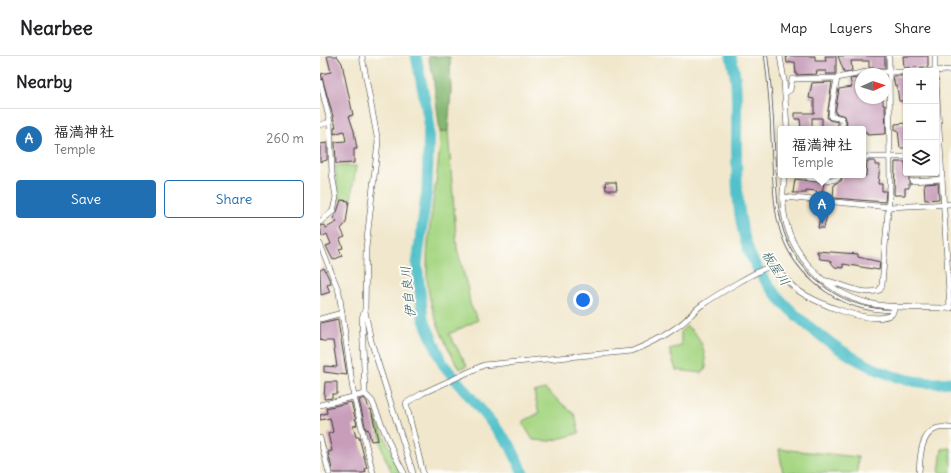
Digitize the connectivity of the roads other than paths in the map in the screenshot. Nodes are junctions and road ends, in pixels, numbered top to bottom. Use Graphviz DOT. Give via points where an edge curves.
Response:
graph roads {
  1 [pos="362,56"];
  2 [pos="766,56"];
  3 [pos="780,56"];
  4 [pos="889,56"];
  5 [pos="935,56"];
  6 [pos="889,68"];
  7 [pos="935,68"];
  8 [pos="951,70"];
  9 [pos="939,71"];
  10 [pos="891,72"];
  11 [pos="903,72"];
  12 [pos="855,74"];
  13 [pos="836,78"];
  14 [pos="320,82"];
  15 [pos="785,93"];
  16 [pos="889,104"];
  17 [pos="937,104"];
  18 [pos="330,122"];
  19 [pos="320,125"];
  20 [pos="787,126"];
  21 [pos="842,126"];
  22 [pos="938,140"];
  23 [pos="866,157"];
  24 [pos="903,157"];
  25 [pos="890,158"];
  26 [pos="939,162"];
  27 [pos="784,178"];
  28 [pos="808,178"];
  29 [pos="838,178"];
  30 [pos="942,179"];
  31 [pos="912,181"];
  32 [pos="783,197"];
  33 [pos="951,204"];
  34 [pos="944,205"];
  35 [pos="888,207"];
  36 [pos="320,222"];
  37 [pos="320,244"];
  38 [pos="822,280"];
  39 [pos="895,308"];
  40 [pos="951,308"];
  41 [pos="365,310"];
  42 [pos="342,313"];
  43 [pos="320,319"];
  44 [pos="365,394"];
  45 [pos="354,397"];
  46 [pos="320,405"];
  47 [pos="951,428"];
  48 [pos="320,438"];
  49 [pos="328,473"];
  50 [pos="373,473"];
  51 [pos="404,473"];
  52 [pos="413,473"];
  53 [pos="423,473"];
  54 [pos="919,473"];
  1 -- 41 [label="street" via="378,142 366,248"];
  2 -- 39 [label="lane" via="771,88 775,202 780,230 789,253 814,282 838,298 859,307"];
  3 -- 15 [label="street"];
  4 -- 6 [label="street"];
  5 -- 7 [label="street"];
  8 -- 9 [label="street"];
  10 -- 11 [label="street"];
  12 -- 13 [label="street"];
  13 -- 15 [label="street" via="792,79 790,90"];
  13 -- 21 [label="street" via="831,117 840,118 843,122"];
  14 -- 18 [label="street"];
  15 -- 20 [label="street"];
  16 -- 25 [label="street"];
  17 -- 22 [label="street"];
  18 -- 19 [label="street"];
  18 -- 36 [label="street" via="335,205 330,214"];
  23 -- 25 [label="street"];
  24 -- 25 [label="street"];
  25 -- 35 [label="street"];
  26 -- 30 [label="street"];
  27 -- 32 [label="street"];
  28 -- 29 [label="street"];
  30 -- 31 [label="street"];
  30 -- 34 [label="street"];
  32 -- 35 [label="street"];
  32 -- 38 [label="street" via="789,231 797,251"];
  33 -- 34 [label="street"];
  34 -- 35 [label="street"];
  34 -- 40 [label="street"];
  35 -- 38 [label="street" via="880,290 876,292 853,289"];
  37 -- 42 [label="street" via="339,292"];
  38 -- 39 [label="street" via="841,294"];
  39 -- 40 [label="street"];
  39 -- 53 [label="street" via="890,316 880,318 843,311 808,297 774,268 765,268 702,305 665,335 632,351 496,364 474,369 406,402"];
  41 -- 44 [label="street" via="362,318"];
  41 -- 52 [label="street" via="373,348"];
  42 -- 43 [label="street"];
  42 -- 45 [label="street"];
  44 -- 45 [label="street"];
  44 -- 51 [label="street" via="372,401"];
  45 -- 46 [label="street"];
  45 -- 50 [label="street"];
  47 -- 54 [label="street" via="937,428 928,435 922,445"];
  48 -- 49 [label="street"];
}
